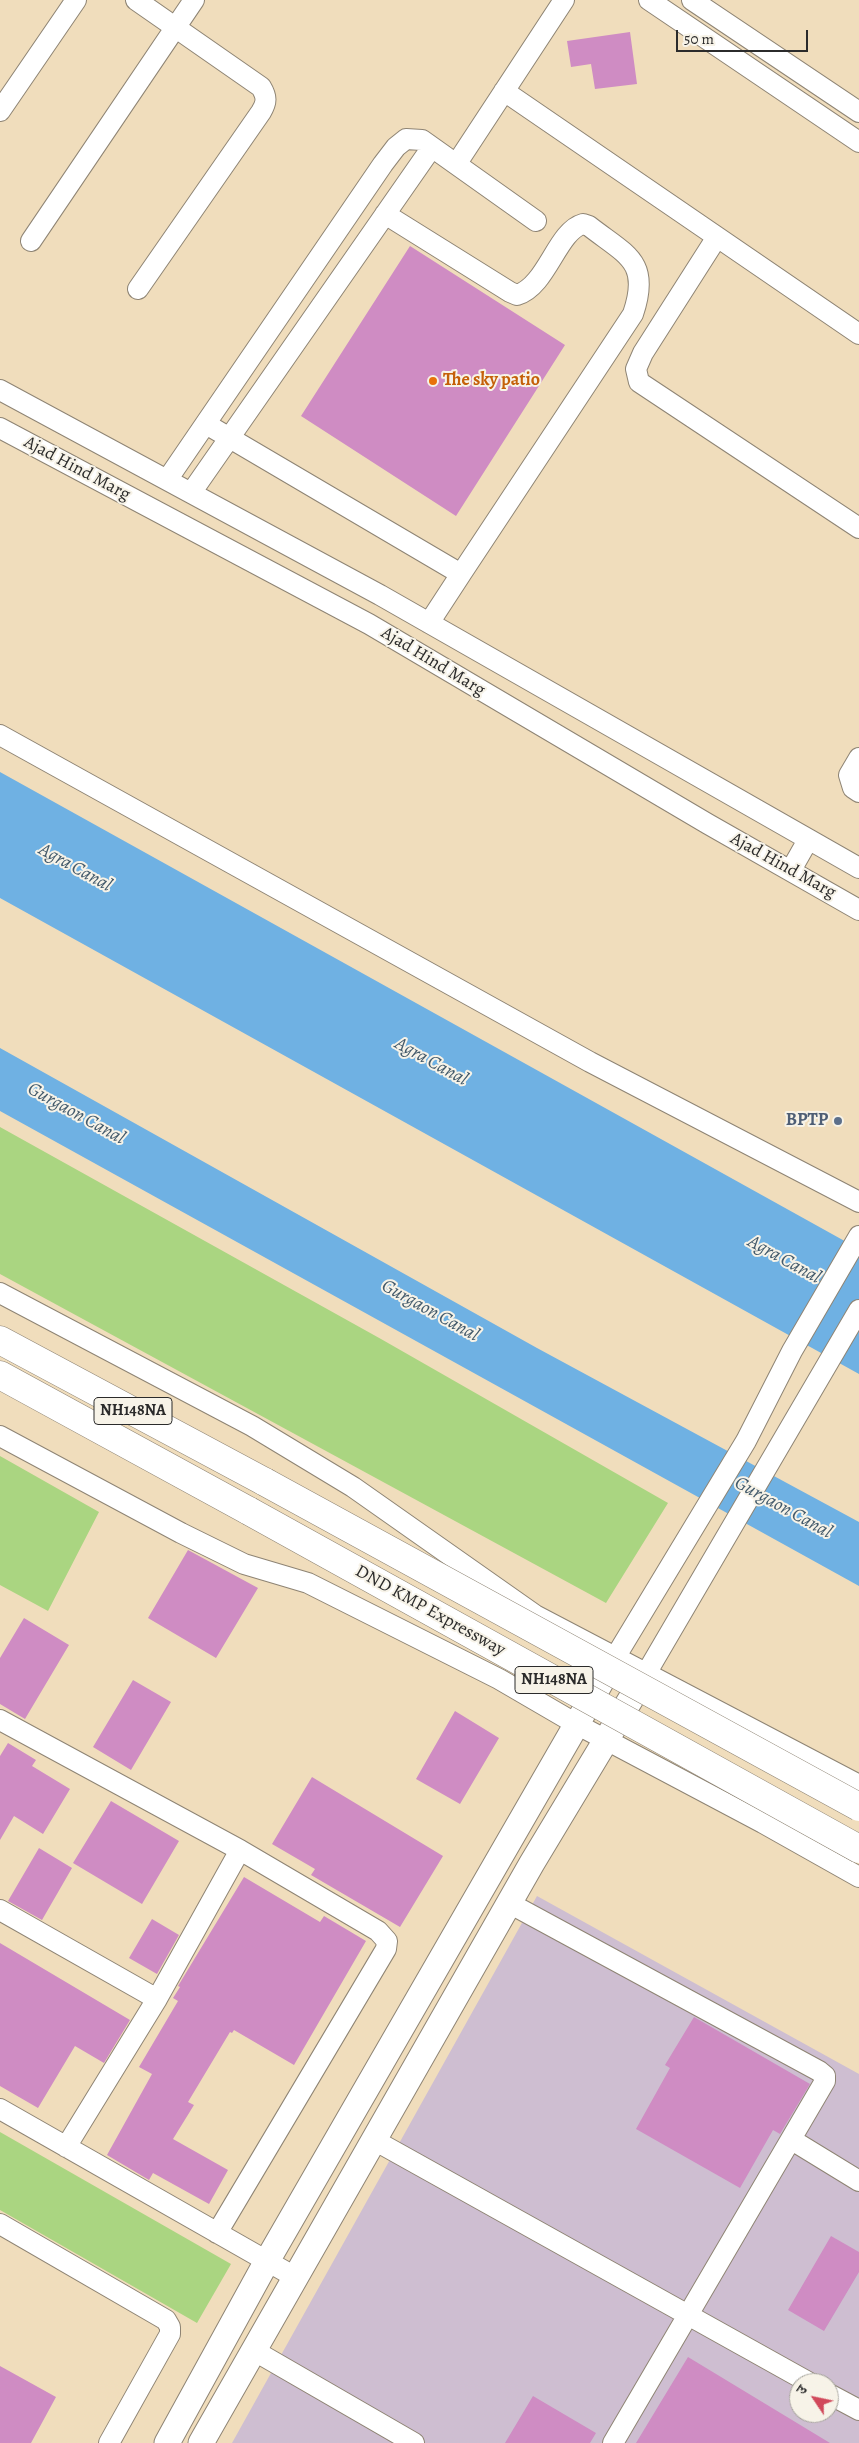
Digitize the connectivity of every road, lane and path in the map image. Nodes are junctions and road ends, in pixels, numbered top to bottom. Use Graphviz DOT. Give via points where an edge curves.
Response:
graph roads {
  1 [pos="76,0"];
  2 [pos="136,0"];
  3 [pos="194,0"];
  4 [pos="564,0"];
  5 [pos="649,0"];
  6 [pos="692,0"];
  7 [pos="176,27"];
  8 [pos="504,91"];
  9 [pos="0,111"];
  10 [pos="859,112"];
  11 [pos="859,142"];
  12 [pos="432,147"];
  13 [pos="457,163"];
  14 [pos="385,214"];
  15 [pos="536,221"];
  16 [pos="717,237"];
  17 [pos="31,241"];
  18 [pos="138,289"];
  19 [pos="859,334"];
  20 [pos="0,390"];
  21 [pos="206,424"];
  22 [pos="0,428"];
  23 [pos="230,438"];
  24 [pos="167,480"];
  25 [pos="191,493"];
  26 [pos="859,528"];
  27 [pos="461,574"];
  28 [pos="429,623"];
  29 [pos="0,735"];
  30 [pos="859,758"];
  31 [pos="859,792"];
  32 [pos="808,840"];
  33 [pos="859,868"];
  34 [pos="791,870"];
  35 [pos="859,910"];
  36 [pos="859,1202"];
  37 [pos="859,1236"];
  38 [pos="0,1293"];
  39 [pos="859,1310"];
  40 [pos="0,1340"];
  41 [pos="0,1376"];
  42 [pos="769,1396"];
  43 [pos="798,1413"];
  44 [pos="0,1436"];
  45 [pos="616,1656"];
  46 [pos="647,1672"];
  47 [pos="0,1720"];
  48 [pos="578,1725"];
  49 [pos="606,1740"];
  50 [pos="859,1785"];
  51 [pos="859,1807"];
  52 [pos="859,1849"];
  53 [pos="240,1850"];
  54 [pos="859,1878"];
  55 [pos="509,1903"];
  56 [pos="0,1910"];
  57 [pos="157,1999"];
  58 [pos="0,2109"];
  59 [pos="374,2140"];
  60 [pos="792,2140"];
  61 [pos="66,2146"];
  62 [pos="859,2181"];
  63 [pos="0,2224"];
  64 [pos="217,2233"];
  65 [pos="267,2261"];
  66 [pos="295,2277"];
  67 [pos="688,2315"];
  68 [pos="254,2350"];
  69 [pos="792,2373"];
  70 [pos="839,2399"];
  71 [pos="859,2410"];
  72 [pos="109,2443"];
  73 [pos="168,2443"];
  74 [pos="201,2443"];
  75 [pos="414,2443"];
  76 [pos="613,2443"];
  1 -- 9 [label="street"];
  2 -- 7 [label="street"];
  3 -- 7 [label="street"];
  4 -- 8 [label="street"];
  5 -- 11 [label="street"];
  6 -- 10 [label="street"];
  7 -- 17 [label="street"];
  7 -- 18 [label="street" via="261,87 266,103"];
  8 -- 13 [label="street"];
  8 -- 16 [label="street"];
  12 -- 13 [label="street"];
  12 -- 14 [label="street"];
  12 -- 21 [label="street" via="422,140 406,139 396,147"];
  13 -- 15 [label="street"];
  14 -- 23 [label="street"];
  14 -- 27 [label="street" via="517,295 532,287 572,230 583,224 633,261 641,284 633,314 625,327"];
  16 -- 19 [label="street"];
  16 -- 26 [label="street" via="643,353 636,369 639,382"];
  20 -- 24 [label="street"];
  21 -- 23 [label="street"];
  21 -- 24 [label="street"];
  22 -- 34 [label="street, Ajad Hind Marg" via="368,624"];
  23 -- 25 [label="street"];
  23 -- 27 [label="street"];
  24 -- 25 [label="street"];
  25 -- 28 [label="street"];
  27 -- 28 [label="street"];
  28 -- 32 [label="street"];
  29 -- 36 [label="street" via="590,1062"];
  30 -- 31 [label="street" via="850,775 853,788"];
  32 -- 33 [label="street"];
  32 -- 34 [label="street"];
  34 -- 35 [label="street, Ajad Hind Marg"];
  37 -- 42 [label="street"];
  38 -- 45 [label="street" via="252,1426 352,1487 535,1615"];
  39 -- 43 [label="street"];
  40 -- 51 [label="highway, DND KMP Expressway / NH148NA, bridge"];
  41 -- 52 [label="highway, DND KMP Expressway / NH148NA, bridge"];
  42 -- 43 [label="street"];
  42 -- 45 [label="street" via="746,1441"];
  43 -- 46 [label="street"];
  44 -- 48 [label="street" via="244,1564 308,1583 499,1679"];
  45 -- 46 [label="street"];
  45 -- 48 [label="main road"];
  46 -- 49 [label="main road"];
  46 -- 50 [label="street"];
  47 -- 53 [label="street"];
  48 -- 49 [label="street"];
  48 -- 65 [label="main road"];
  49 -- 54 [label="street"];
  49 -- 55 [label="main road"];
  53 -- 57 [label="street"];
  53 -- 64 [label="street" via="378,1931 387,1942"];
  55 -- 59 [label="main road"];
  55 -- 60 [label="street" via="822,2073 825,2081"];
  56 -- 57 [label="street"];
  57 -- 61 [label="street"];
  58 -- 61 [label="street"];
  59 -- 66 [label="main road"];
  59 -- 67 [label="street"];
  60 -- 62 [label="street"];
  60 -- 67 [label="street"];
  61 -- 64 [label="street"];
  63 -- 72 [label="street" via="166,2320 170,2334"];
  64 -- 65 [label="street"];
  65 -- 66 [label="street"];
  65 -- 73 [label="main road"];
  66 -- 68 [label="main road"];
  67 -- 69 [label="street"];
  67 -- 76 [label="street"];
  68 -- 74 [label="main road"];
  68 -- 75 [label="street"];
  70 -- 71 [label="street"];
}
